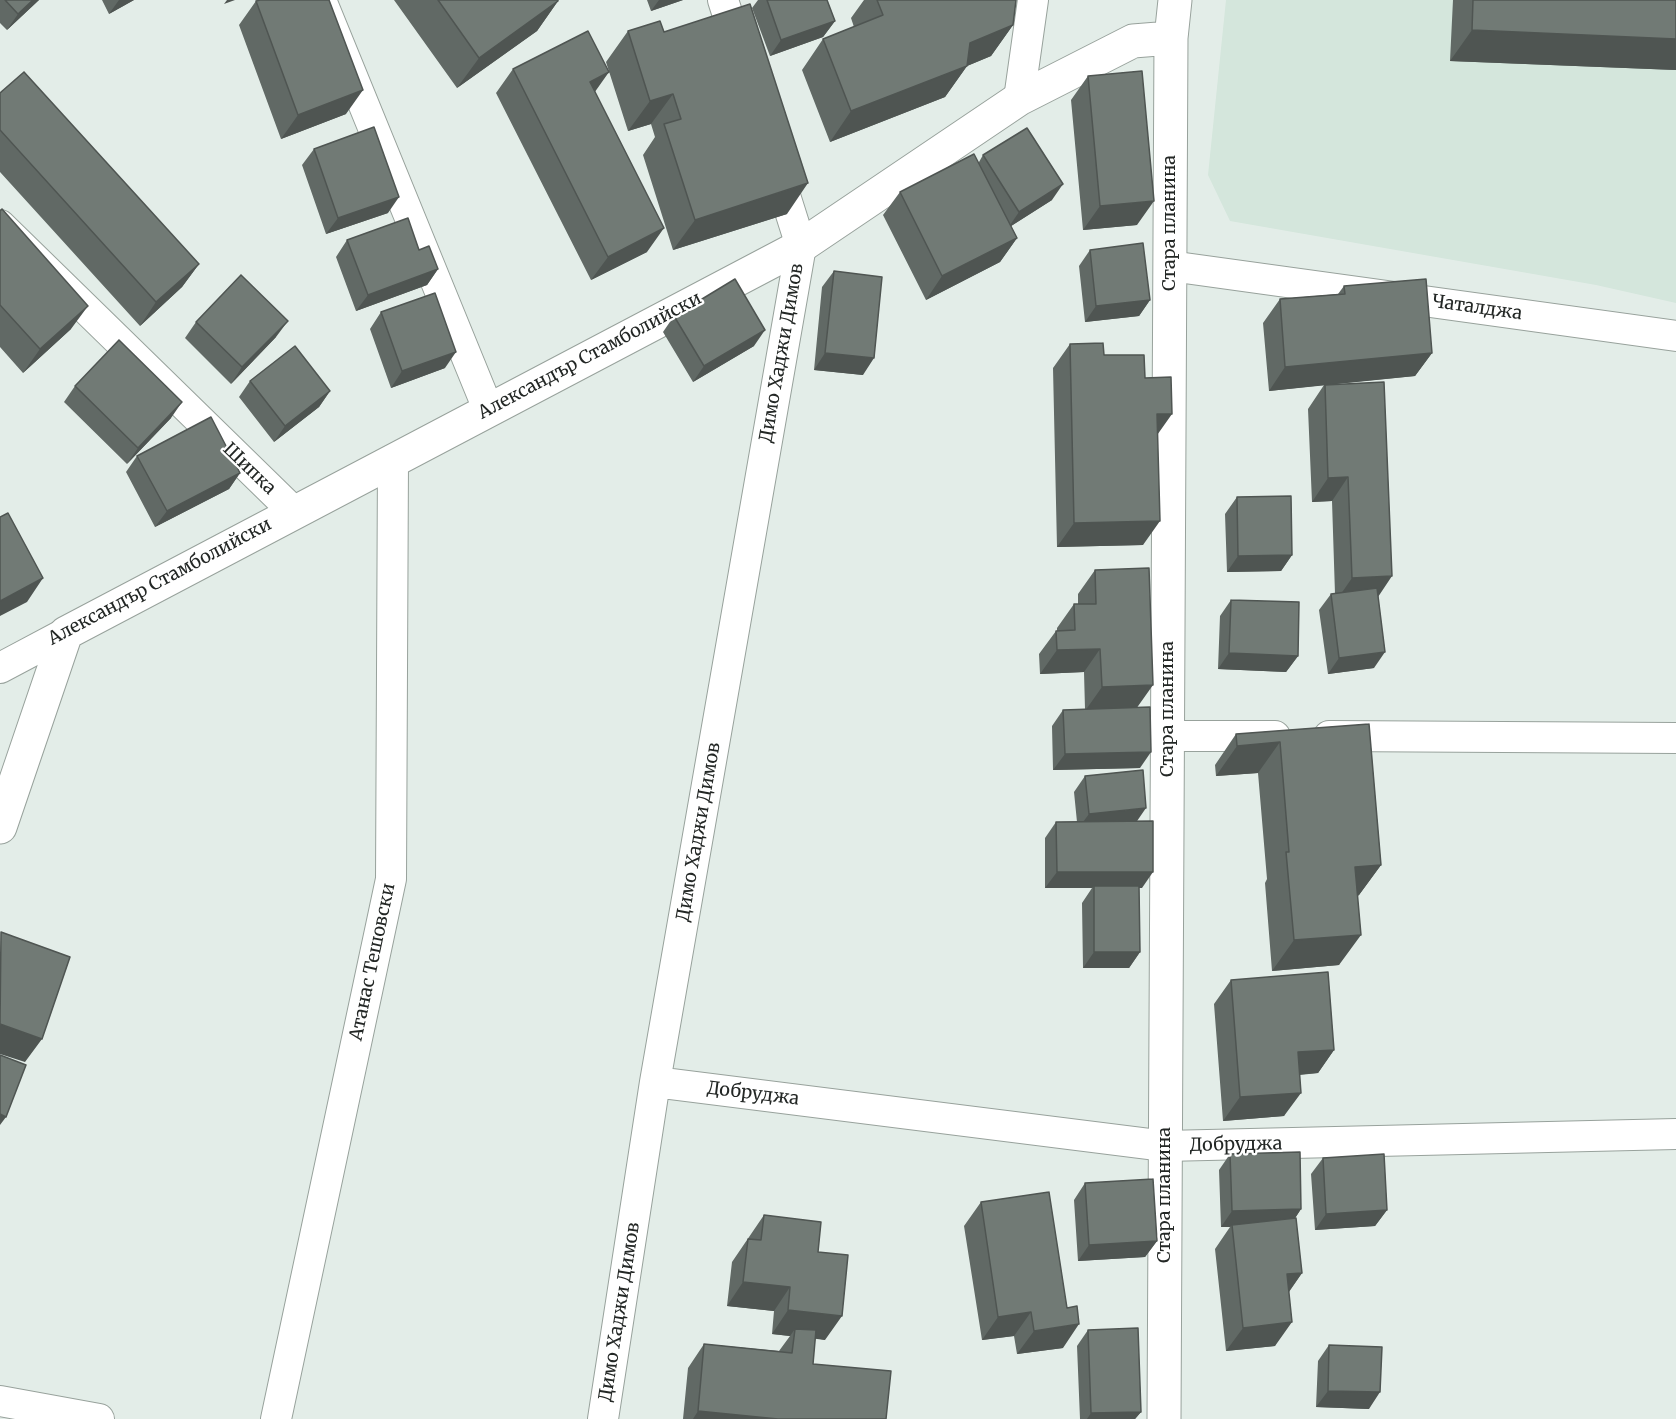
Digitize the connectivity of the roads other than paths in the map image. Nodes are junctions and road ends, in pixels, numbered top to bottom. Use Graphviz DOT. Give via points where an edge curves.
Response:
graph roads {
  1 [pos="321,0"];
  2 [pos="723,0"];
  3 [pos="1033,0"];
  4 [pos="1175,0"];
  5 [pos="1171,38"];
  6 [pos="747,78"];
  7 [pos="1019,99"];
  8 [pos="769,146"];
  9 [pos="0,225"];
  10 [pos="801,246"];
  11 [pos="1170,266"];
  12 [pos="1676,336"];
  13 [pos="488,409"];
  14 [pos="393,460"];
  15 [pos="293,512"];
  16 [pos="66,633"];
  17 [pos="0,668"];
  18 [pos="1167,736"];
  19 [pos="1676,738"];
  20 [pos="0,827"];
  21 [pos="655,1082"];
  22 [pos="1676,1134"];
  23 [pos="1165,1146"];
  24 [pos="0,1401"];
  25 [pos="99,1419"];
  26 [pos="276,1419"];
  27 [pos="603,1419"];
  28 [pos="1164,1419"];
  1 -- 13 [label="street"];
  2 -- 6 [label="street"];
  3 -- 7 [label="street"];
  4 -- 5 [label="street, Стара планина"];
  5 -- 7 [label="street, Александър Стамболийски" via="1133,41"];
  5 -- 11 [label="street, Стара планина"];
  7 -- 10 [label="street, Александър Стамболийски"];
  8 -- 10 [label="street"];
  9 -- 15 [label="street, Шипка"];
  10 -- 13 [label="street, Александър Стамболийски"];
  10 -- 21 [label="street, Димо Хаджи Димов"];
  11 -- 12 [label="street, Чаталджа"];
  11 -- 18 [label="street, Стара планина"];
  13 -- 14 [label="street, Александър Стамболийски"];
  14 -- 15 [label="street, Александър Стамболийски"];
  14 -- 26 [label="street, Атанас Тешовски" via="391,879"];
  15 -- 16 [label="street, Александър Стамболийски"];
  16 -- 17 [label="street, Александър Стамболийски"];
  16 -- 20 [label="street"];
  18 -- 19 [label="street"];
  18 -- 23 [label="street, Стара планина"];
  21 -- 23 [label="street, Добруджа"];
  21 -- 27 [label="street, Димо Хаджи Димов"];
  22 -- 23 [label="street, Добруджа"];
  23 -- 28 [label="street, Стара планина"];
  24 -- 25 [label="street"];
}
